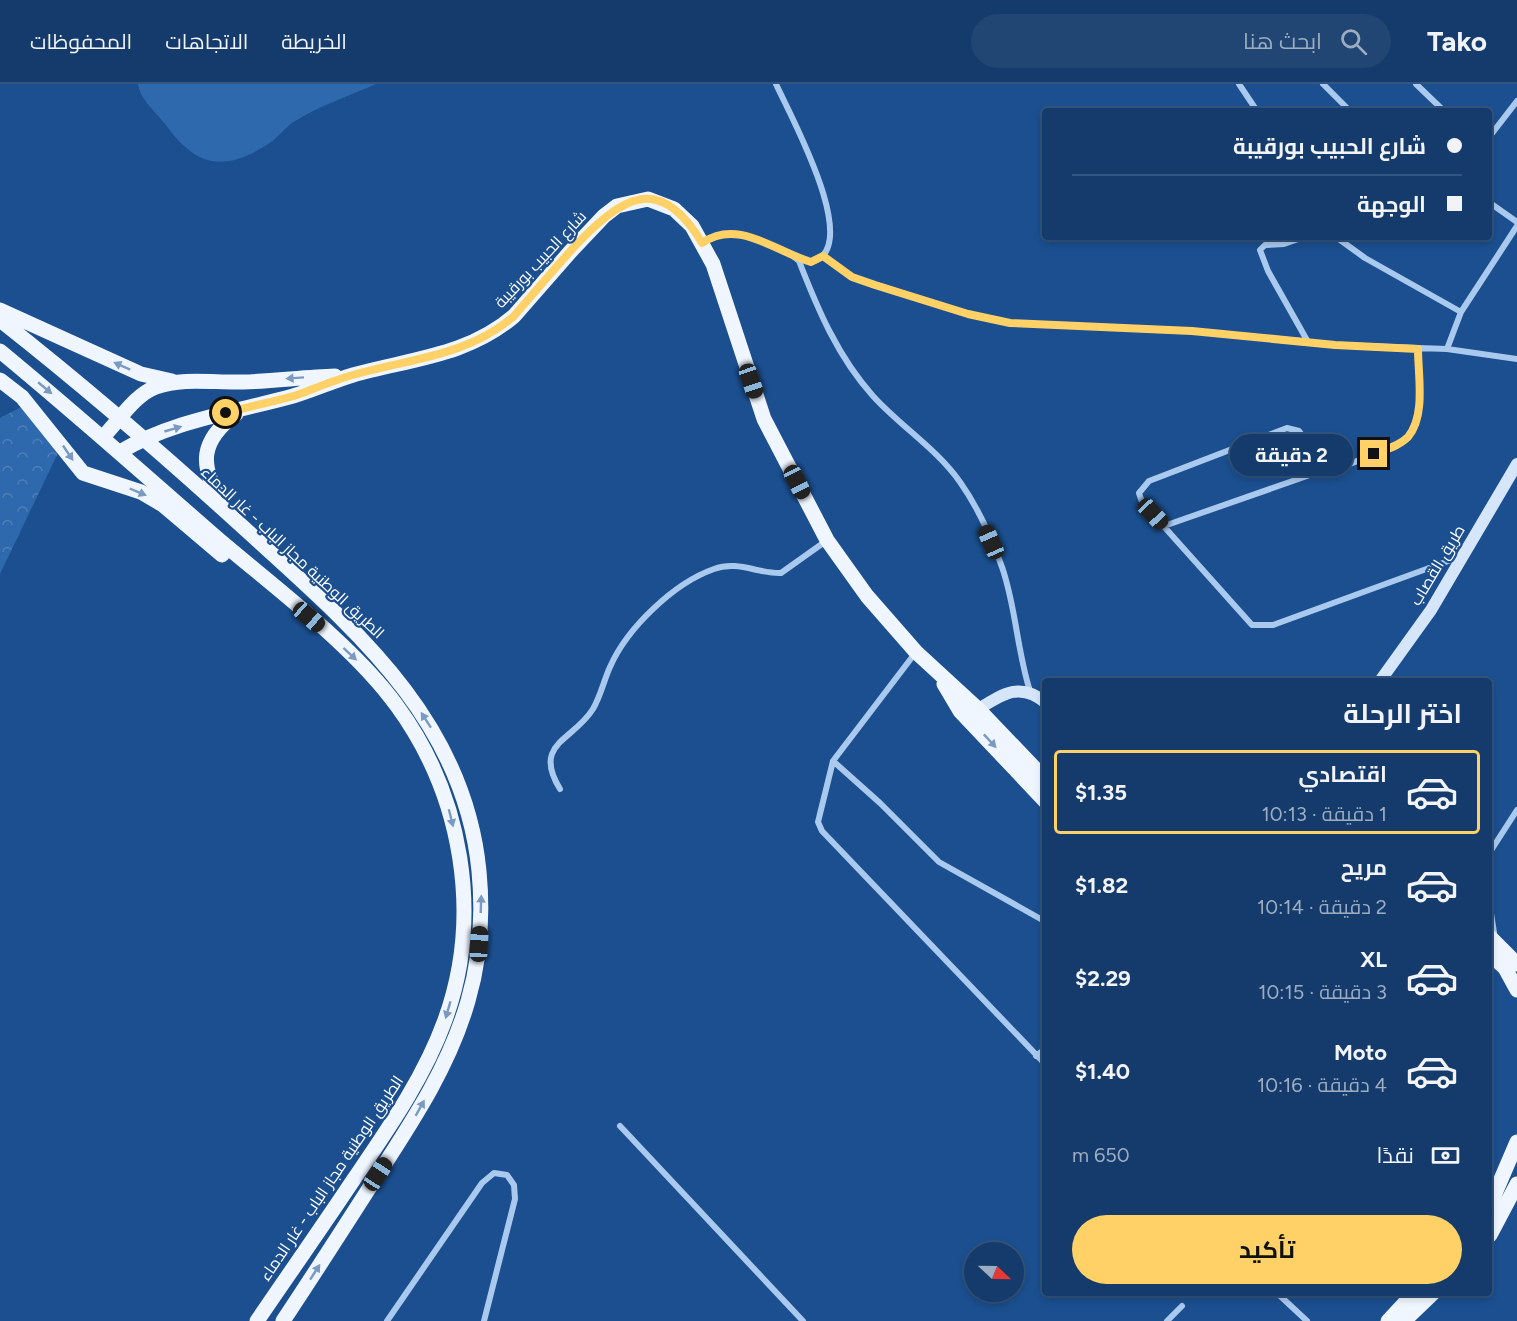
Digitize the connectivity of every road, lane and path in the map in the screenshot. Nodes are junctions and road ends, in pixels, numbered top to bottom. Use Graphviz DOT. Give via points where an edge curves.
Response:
graph roads {
  1 [pos="776,84"];
  2 [pos="1239,84"];
  3 [pos="1323,84"];
  4 [pos="1416,84"];
  5 [pos="1517,101"];
  6 [pos="1255,108"];
  7 [pos="1347,108"];
  8 [pos="1441,108"];
  9 [pos="1492,133"];
  10 [pos="1492,205"];
  11 [pos="1517,224"];
  12 [pos="1295,240"];
  13 [pos="1340,240"];
  14 [pos="702,243"];
  15 [pos="823,256"];
  16 [pos="794,257"];
  17 [pos="0,310"];
  18 [pos="1461,312"];
  19 [pos="0,320"];
  20 [pos="1308,342"];
  21 [pos="1418,349"];
  22 [pos="1447,349"];
  23 [pos="0,351"];
  24 [pos="1517,359"];
  25 [pos="353,375"];
  26 [pos="0,380"];
  27 [pos="178,382"];
  28 [pos="247,407"];
  29 [pos="122,419"];
  30 [pos="103,437"];
  31 [pos="143,437"];
  32 [pos="120,452"];
  33 [pos="1517,464"];
  34 [pos="1327,469"];
  35 [pos="235,520"];
  36 [pos="1164,526"];
  37 [pos="827,540"];
  38 [pos="1463,555"];
  39 [pos="326,632"];
  40 [pos="916,652"];
  41 [pos="1382,678"];
  42 [pos="1030,691"];
  43 [pos="1042,700"];
  44 [pos="972,713"];
  45 [pos="833,761"];
  46 [pos="1042,776"];
  47 [pos="560,789"];
  48 [pos="1042,797"];
  49 [pos="1517,810"];
  50 [pos="1492,849"];
  51 [pos="1042,920"];
  52 [pos="1492,947"];
  53 [pos="1517,964"];
  54 [pos="1517,990"];
  55 [pos="1042,1051"];
  56 [pos="1036,1056"];
  57 [pos="1042,1061"];
  58 [pos="620,1126"];
  59 [pos="1517,1142"];
  60 [pos="1517,1184"];
  61 [pos="1492,1200"];
  62 [pos="1492,1231"];
  63 [pos="1280,1296"];
  64 [pos="1411,1296"];
  65 [pos="1430,1296"];
  66 [pos="1182,1306"];
  67 [pos="257,1321"];
  68 [pos="283,1321"];
  69 [pos="387,1321"];
  70 [pos="484,1321"];
  71 [pos="803,1321"];
  72 [pos="1167,1321"];
  73 [pos="1307,1321"];
  74 [pos="1388,1321"];
  75 [pos="1404,1321"];
  1 -- 15 [label="street" via="826,203 832,235"];
  2 -- 6 [label="street"];
  3 -- 7 [label="street"];
  4 -- 8 [label="street"];
  5 -- 9 [label="street"];
  10 -- 11 [label="street"];
  11 -- 18 [label="street"];
  12 -- 20 [label="street" via="1265,245 1260,250"];
  13 -- 18 [label="street"];
  14 -- 16 [label="street" via="726,232 742,233"];
  14 -- 25 [label="main road, شارع الحبيب بورقيبة" via="692,226 674,209 648,199 631,201 604,216 500,328 449,352"];
  14 -- 37 [label="main road, شارع الحبيب بورقيبة" via="713,264 764,419"];
  15 -- 16 [label="street" via="811,262"];
  15 -- 20 [label="street" via="860,279 968,314 1010,323 1192,331"];
  16 -- 42 [label="street" via="800,261 818,310 850,368 874,397 937,454 961,483 976,510 1002,568"];
  27 -- 17 [label="main road, one-way" via="141,374"];
  18 -- 22 [label="street"];
  19 -- 29 [label="main road, الطريق الوطنية مجاز الباب - غار الدماء"];
  20 -- 21 [label="street"];
  21 -- 22 [label="street"];
  21 -- 34 [label="street" via="1418,414 1406,439 1349,464"];
  22 -- 24 [label="street"];
  23 -- 30 [label="main road, الطريق الوطنية مجاز الباب - غار الدماء, one-way"];
  25 -- 27 [label="main road, شارع الحبيب بورقيبة, one-way"];
  25 -- 28 [label="main road, شارع الحبيب بورقيبة"];
  26 -- 39 [label="main road, one-way" via="22,397 82,473 141,492 163,505"];
  27 -- 29 [label="main road, شارع الحبيب بورقيبة" via="155,387 142,395"];
  31 -- 28 [label="main road, شارع الحبيب بورقيبة, one-way"];
  28 -- 35 [label="main road" via="219,427 207,455 209,481"];
  29 -- 30 [label="main road, شارع الحبيب بورقيبة"];
  29 -- 31 [label="main road, الطريق الوطنية مجاز الباب - غار الدماء"];
  30 -- 32 [label="main road, الطريق الوطنية مجاز الباب - غار الدماء"];
  31 -- 32 [label="main road, شارع الحبيب بورقيبة"];
  31 -- 35 [label="main road, الطريق الوطنية مجاز الباب - غار الدماء"];
  32 -- 39 [label="main road, الطريق الوطنية مجاز الباب - غار الدماء"];
  33 -- 38 [label="main road, طريق القصاب"];
  34 -- 36 [label="street"];
  34 -- 36 [label="street" via="1299,431 1287,428 1244,442 1141,487 1138,493 1142,502"];
  68 -- 35 [label="main road, الطريق الوطنية مجاز الباب - غار الدماء, one-way" via="417,1115 450,1054 469,999 479,944 482,896 469,810 440,741 416,704 380,658"];
  36 -- 38 [label="street" via="1252,626 1273,625"];
  37 -- 40 [label="main road, شارع الحبيب بورقيبة" via="867,596"];
  37 -- 47 [label="street" via="781,573 746,566 713,569 639,621 610,666 592,710 552,751 550,772"];
  38 -- 41 [label="main road, طريق القصاب" via="1431,610"];
  39 -- 67 [label="main road, الطريق الوطنية مجاز الباب - غار الدماء, one-way" via="396,704 431,765 447,801 457,841 464,925 458,972 445,1020 420,1076"];
  40 -- 44 [label="main road, شارع الحبيب بورقيبة"];
  40 -- 45 [label="street"];
  42 -- 43 [label="main road"];
  42 -- 44 [label="main road" via="1009,692"];
  44 -- 46 [label="main road, شارع الحبيب بورقيبة"];
  44 -- 48 [label="main road, شارع الحبيب بورقيبة, one-way"];
  45 -- 51 [label="street" via="939,862"];
  45 -- 56 [label="street" via="819,812 822,831"];
  49 -- 50 [label="street"];
  52 -- 53 [label="main road"];
  52 -- 54 [label="main road"];
  55 -- 56 [label="street"];
  56 -- 57 [label="street"];
  58 -- 71 [label="street"];
  59 -- 61 [label="main road"];
  60 -- 62 [label="main road"];
  63 -- 73 [label="street"];
  64 -- 74 [label="main road"];
  65 -- 75 [label="main road"];
  66 -- 72 [label="street"];
  69 -- 70 [label="street" via="483,1183 494,1173 507,1174 514,1185 515,1199"];
}
